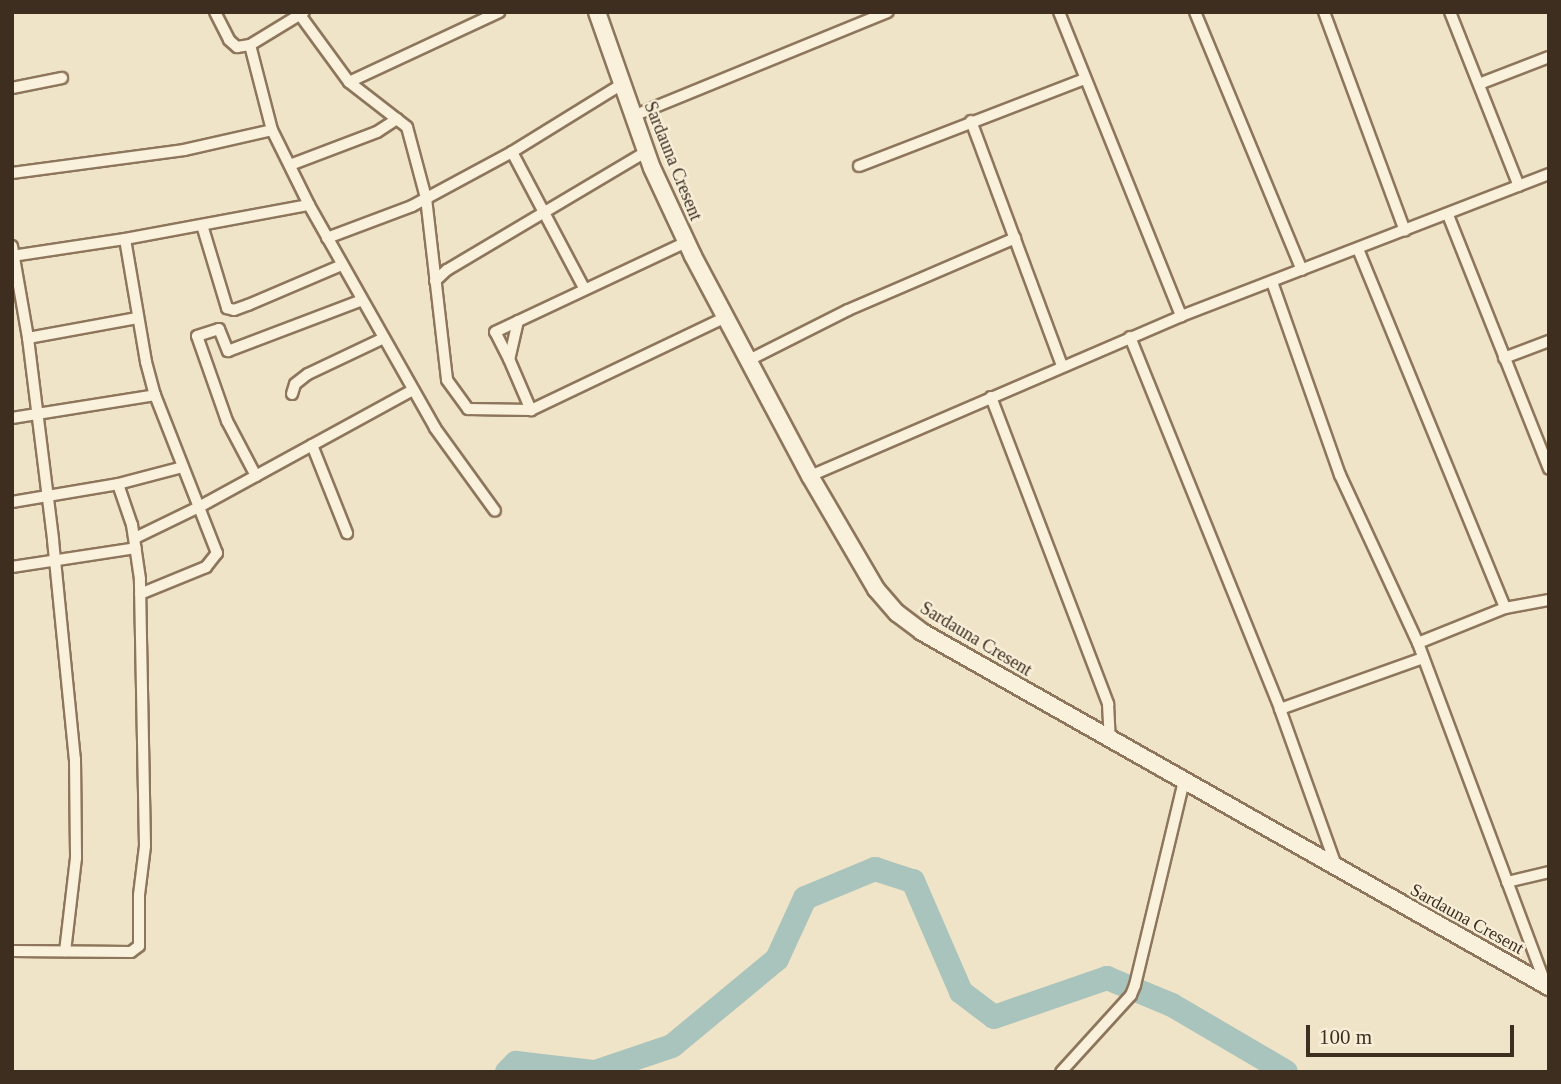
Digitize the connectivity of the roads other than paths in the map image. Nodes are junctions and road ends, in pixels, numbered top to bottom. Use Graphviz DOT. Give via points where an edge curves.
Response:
graph roads {
  1 [pos="215,12"];
  2 [pos="466,12"];
  3 [pos="499,12"];
  4 [pos="597,12"];
  5 [pos="888,12"];
  6 [pos="1059,12"];
  7 [pos="1195,12"];
  8 [pos="1324,12"];
  9 [pos="1450,12"];
  10 [pos="302,14"];
  11 [pos="472,24"];
  12 [pos="250,45"];
  13 [pos="1549,57"];
  14 [pos="62,78"];
  15 [pos="1085,79"];
  16 [pos="349,82"];
  17 [pos="622,84"];
  18 [pos="1479,84"];
  19 [pos="12,88"];
  20 [pos="633,116"];
  21 [pos="397,119"];
  22 [pos="971,121"];
  23 [pos="272,130"];
  24 [pos="512,152"];
  25 [pos="646,152"];
  26 [pos="290,165"];
  27 [pos="859,166"];
  28 [pos="12,173"];
  29 [pos="1549,174"];
  30 [pos="1519,186"];
  31 [pos="426,198"];
  32 [pos="309,205"];
  33 [pos="545,210"];
  34 [pos="1448,215"];
  35 [pos="202,225"];
  36 [pos="1405,232"];
  37 [pos="1014,237"];
  38 [pos="327,238"];
  39 [pos="125,239"];
  40 [pos="686,242"];
  41 [pos="1358,249"];
  42 [pos="13,253"];
  43 [pos="342,265"];
  44 [pos="1302,270"];
  45 [pos="435,281"];
  46 [pos="1272,282"];
  47 [pos="584,288"];
  48 [pos="362,300"];
  49 [pos="1181,316"];
  50 [pos="726,317"];
  51 [pos="137,318"];
  52 [pos="518,321"];
  53 [pos="1130,337"];
  54 [pos="28,338"];
  55 [pos="384,338"];
  56 [pos="1549,341"];
  57 [pos="1504,358"];
  58 [pos="509,359"];
  59 [pos="749,360"];
  60 [pos="1062,366"];
  61 [pos="413,390"];
  62 [pos="292,394"];
  63 [pos="155,395"];
  64 [pos="991,397"];
  65 [pos="531,410"];
  66 [pos="37,413"];
  67 [pos="12,418"];
  68 [pos="312,445"];
  69 [pos="183,467"];
  70 [pos="1549,470"];
  71 [pos="810,475"];
  72 [pos="256,476"];
  73 [pos="118,484"];
  74 [pos="48,497"];
  75 [pos="12,502"];
  76 [pos="199,507"];
  77 [pos="495,511"];
  78 [pos="347,533"];
  79 [pos="135,543"];
  80 [pos="55,561"];
  81 [pos="12,567"];
  82 [pos="140,594"];
  83 [pos="1549,600"];
  84 [pos="1505,608"];
  85 [pos="1418,643"];
  86 [pos="1423,658"];
  87 [pos="1280,709"];
  88 [pos="1110,739"];
  89 [pos="1184,781"];
  90 [pos="1337,868"];
  91 [pos="1549,872"];
  92 [pos="1507,883"];
  93 [pos="12,951"];
  94 [pos="65,951"];
  95 [pos="1547,987"];
  96 [pos="1061,1072"];
  1 -- 12 [label="street" via="232,46"];
  2 -- 11 [label="street"];
  3 -- 11 [label="street"];
  4 -- 17 [label="street, Sardauna Cresent"];
  5 -- 20 [label="street"];
  6 -- 15 [label="street"];
  7 -- 44 [label="street"];
  8 -- 36 [label="street"];
  9 -- 18 [label="street"];
  10 -- 12 [label="street"];
  10 -- 16 [label="street"];
  11 -- 16 [label="street"];
  12 -- 23 [label="street"];
  13 -- 18 [label="street"];
  14 -- 19 [label="street"];
  15 -- 22 [label="street"];
  15 -- 49 [label="street"];
  16 -- 21 [label="street"];
  17 -- 20 [label="street, Sardauna Cresent"];
  17 -- 24 [label="street"];
  18 -- 30 [label="street"];
  20 -- 25 [label="street, Sardauna Cresent"];
  21 -- 26 [label="street" via="377,132"];
  21 -- 31 [label="street" via="407,127"];
  22 -- 27 [label="street"];
  22 -- 37 [label="street"];
  23 -- 26 [label="street"];
  23 -- 28 [label="street" via="184,150"];
  24 -- 31 [label="street"];
  24 -- 33 [label="street"];
  25 -- 33 [label="street"];
  25 -- 40 [label="street, Sardauna Cresent"];
  26 -- 32 [label="street"];
  29 -- 30 [label="street"];
  30 -- 34 [label="street"];
  31 -- 38 [label="street"];
  31 -- 45 [label="street"];
  32 -- 35 [label="street"];
  32 -- 38 [label="street"];
  33 -- 45 [label="street"];
  33 -- 47 [label="street"];
  34 -- 36 [label="street"];
  34 -- 57 [label="street"];
  35 -- 39 [label="street"];
  35 -- 43 [label="street" via="227,308 248,306"];
  36 -- 41 [label="street"];
  37 -- 59 [label="street" via="848,310"];
  37 -- 60 [label="street"];
  38 -- 43 [label="street"];
  39 -- 42 [label="street"];
  39 -- 51 [label="street"];
  40 -- 47 [label="street"];
  40 -- 50 [label="street, Sardauna Cresent"];
  41 -- 44 [label="street"];
  41 -- 84 [label="street"];
  42 -- 54 [label="street"];
  43 -- 48 [label="street"];
  44 -- 46 [label="street"];
  45 -- 65 [label="street" via="447,380 468,409"];
  46 -- 49 [label="street"];
  46 -- 85 [label="street" via="1340,475"];
  47 -- 52 [label="street"];
  48 -- 55 [label="street"];
  48 -- 72 [label="street" via="228,351 219,329 197,336 227,421"];
  49 -- 53 [label="street"];
  50 -- 59 [label="street, Sardauna Cresent"];
  50 -- 65 [label="street"];
  51 -- 54 [label="street"];
  51 -- 63 [label="street"];
  52 -- 58 [label="street"];
  52 -- 58 [label="street" via="495,332"];
  53 -- 60 [label="street"];
  53 -- 87 [label="street"];
  54 -- 66 [label="street"];
  55 -- 61 [label="street"];
  55 -- 62 [label="street" via="308,374 295,384"];
  56 -- 57 [label="street"];
  57 -- 70 [label="street"];
  58 -- 65 [label="street"];
  59 -- 71 [label="street, Sardauna Cresent"];
  60 -- 64 [label="street"];
  61 -- 68 [label="street"];
  61 -- 77 [label="street"];
  63 -- 66 [label="street"];
  63 -- 69 [label="street"];
  64 -- 71 [label="street"];
  64 -- 88 [label="street" via="1108,704"];
  66 -- 67 [label="street"];
  66 -- 74 [label="street"];
  68 -- 72 [label="street"];
  68 -- 78 [label="street"];
  69 -- 73 [label="street"];
  69 -- 76 [label="street"];
  71 -- 88 [label="street, Sardauna Cresent" via="876,589 897,613 922,632"];
  72 -- 76 [label="street"];
  73 -- 74 [label="street"];
  73 -- 79 [label="street"];
  74 -- 75 [label="street"];
  74 -- 80 [label="street"];
  76 -- 79 [label="street"];
  76 -- 82 [label="street" via="215,559"];
  79 -- 80 [label="street"];
  79 -- 82 [label="street"];
  80 -- 81 [label="street"];
  80 -- 94 [label="street" via="76,794 76,858"];
  82 -- 94 [label="street" via="145,846 139,946 131,952"];
  83 -- 84 [label="street"];
  84 -- 85 [label="street"];
  85 -- 86 [label="street"];
  86 -- 87 [label="street"];
  86 -- 92 [label="street"];
  87 -- 90 [label="street"];
  88 -- 89 [label="street, Sardauna Cresent"];
  89 -- 90 [label="street, Sardauna Cresent"];
  89 -- 96 [label="street" via="1133,990"];
  90 -- 95 [label="street, Sardauna Cresent"];
  91 -- 92 [label="street"];
  92 -- 95 [label="street"];
  93 -- 94 [label="street"];
}
